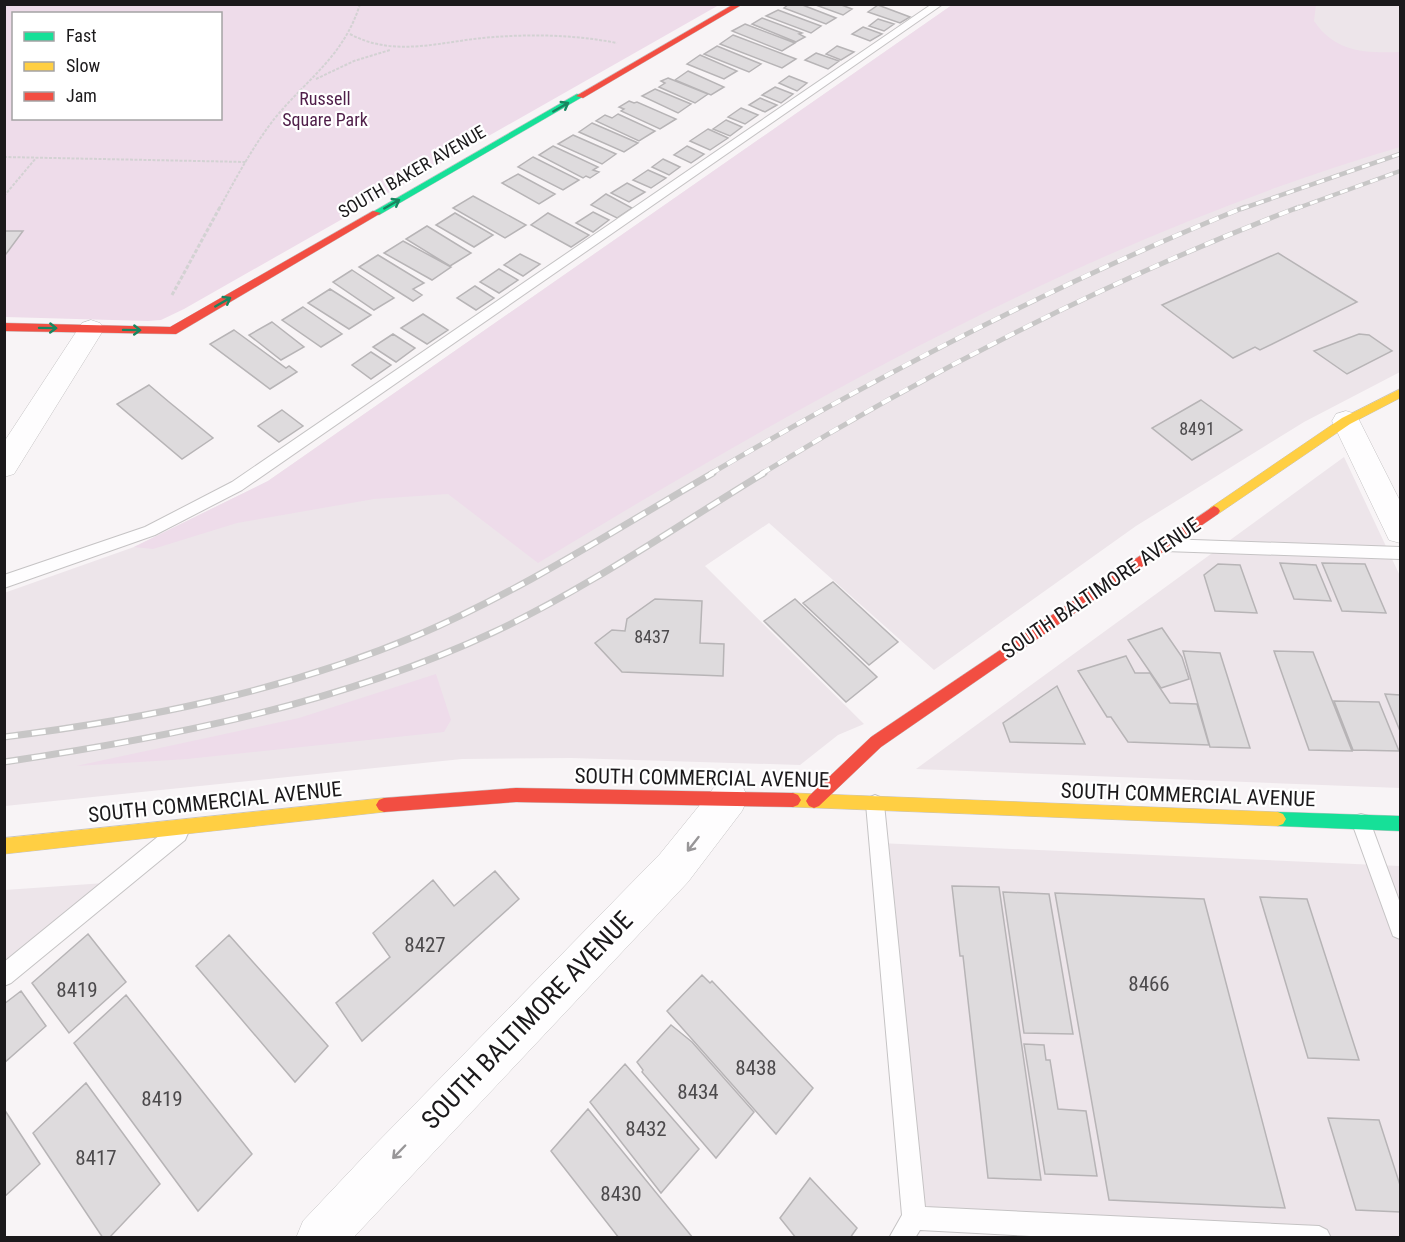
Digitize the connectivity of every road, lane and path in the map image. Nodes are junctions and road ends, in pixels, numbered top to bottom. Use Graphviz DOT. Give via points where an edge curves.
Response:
graph roads {
  1 [pos="360,4"];
  2 [pos="740,4"];
  3 [pos="939,4"];
  4 [pos="350,34"];
  5 [pos="617,43"];
  6 [pos="393,49"];
  7 [pos="310,83"];
  8 [pos="4,157"];
  9 [pos="37,158"];
  10 [pos="246,162"];
  11 [pos="4,196"];
  12 [pos="169,301"];
  13 [pos="4,327"];
  14 [pos="91,329"];
  15 [pos="1401,393"];
  16 [pos="1346,421"];
  17 [pos="4,466"];
  18 [pos="1401,531"];
  19 [pos="1164,545"];
  20 [pos="1401,553"];
  21 [pos="4,582"];
  22 [pos="729,798"];
  23 [pos="814,801"];
  24 [pos="875,804"];
  25 [pos="1361,823"];
  26 [pos="1401,824"];
  27 [pos="187,825"];
  28 [pos="4,846"];
  29 [pos="1401,929"];
  30 [pos="4,976"];
  31 [pos="908,1228"];
  32 [pos="320,1238"];
  33 [pos="1319,1238"];
  1 -- 4 [label="path"];
  14 -- 2 [label="street, SOUTH BAKER AVENUE, one-way" via="172,331"];
  3 -- 21 [label="lane" via="237,486 150,531"];
  4 -- 6 [label="path" via="373,46"];
  4 -- 7 [label="path"];
  5 -- 6 [label="path" via="515,36"];
  6 -- 7 [label="path"];
  7 -- 10 [label="path" via="273,121"];
  8 -- 9 [label="path"];
  9 -- 10 [label="path"];
  9 -- 11 [label="path"];
  10 -- 12 [label="path"];
  13 -- 14 [label="street, SOUTH BAKER AVENUE, one-way"];
  14 -- 17 [label="street"];
  15 -- 16 [label="street, SOUTH BALTIMORE AVENUE"];
  16 -- 18 [label="street"];
  16 -- 19 [label="street, SOUTH BALTIMORE AVENUE"];
  19 -- 20 [label="lane"];
  19 -- 23 [label="street, SOUTH BALTIMORE AVENUE" via="876,742"];
  22 -- 23 [label="street, SOUTH COMMERCIAL AVENUE"];
  22 -- 27 [label="street, SOUTH COMMERCIAL AVENUE" via="516,795"];
  22 -- 32 [label="street, SOUTH BALTIMORE AVENUE, one-way" via="674,868"];
  23 -- 24 [label="street, SOUTH COMMERCIAL AVENUE"];
  24 -- 25 [label="street, SOUTH COMMERCIAL AVENUE"];
  24 -- 31 [label="lane"];
  25 -- 26 [label="street, SOUTH COMMERCIAL AVENUE"];
  25 -- 29 [label="lane"];
  27 -- 28 [label="street, SOUTH COMMERCIAL AVENUE"];
  27 -- 30 [label="lane"];
  31 -- 33 [label="lane"];
}
